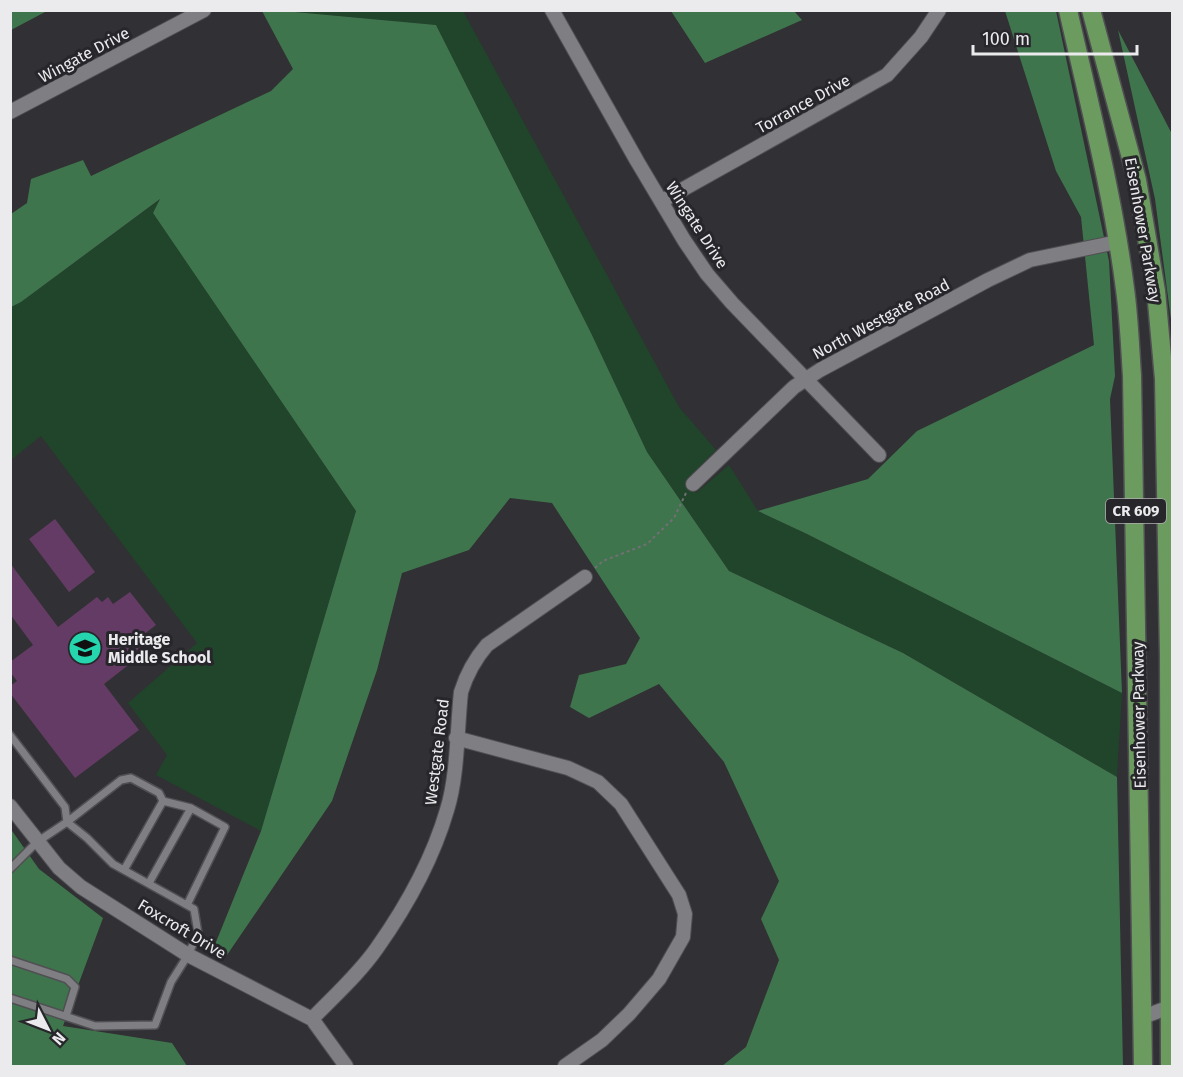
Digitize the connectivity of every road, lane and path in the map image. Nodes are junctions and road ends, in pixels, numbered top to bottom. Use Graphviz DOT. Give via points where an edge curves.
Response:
graph roads {
  1 [pos="204,10"];
  2 [pos="552,10"];
  3 [pos="939,10"];
  4 [pos="1068,10"];
  5 [pos="1091,10"];
  6 [pos="10,112"];
  7 [pos="662,201"];
  8 [pos="1117,242"];
  9 [pos="806,379"];
  10 [pos="879,455"];
  11 [pos="693,484"];
  12 [pos="585,577"];
  13 [pos="1171,654"];
  14 [pos="10,735"];
  15 [pos="456,738"];
  16 [pos="163,801"];
  17 [pos="10,806"];
  18 [pos="191,808"];
  19 [pos="67,822"];
  20 [pos="37,842"];
  21 [pos="10,869"];
  22 [pos="124,870"];
  23 [pos="149,883"];
  24 [pos="187,905"];
  25 [pos="188,955"];
  26 [pos="10,960"];
  27 [pos="10,998"];
  28 [pos="1171,1012"];
  29 [pos="66,1016"];
  30 [pos="1143,1017"];
  31 [pos="312,1019"];
  32 [pos="346,1066"];
  33 [pos="565,1066"];
  34 [pos="1143,1066"];
  35 [pos="1170,1066"];
  1 -- 6 [label="street, Wingate Drive"];
  2 -- 7 [label="street, Wingate Drive"];
  3 -- 7 [label="street, Torrance Drive" via="887,75"];
  4 -- 8 [label="main road, Eisenhower Parkway / CR 609"];
  5 -- 13 [label="main road, Eisenhower Parkway / CR 609" via="1137,180 1156,291 1164,380"];
  7 -- 9 [label="street, Wingate Drive" via="707,274"];
  8 -- 9 [label="street, North Westgate Road" via="1030,260"];
  8 -- 30 [label="main road, Eisenhower Parkway / CR 609" via="1132,376"];
  9 -- 10 [label="street, Wingate Drive"];
  9 -- 11 [label="street, North Westgate Road"];
  11 -- 12 [label="path" via="674,518 647,544 603,561"];
  12 -- 15 [label="street, Westgate Road" via="487,645 475,658 461,692"];
  13 -- 28 [label="main road, Eisenhower Parkway / CR 609"];
  14 -- 19 [label="lane" via="65,807"];
  15 -- 31 [label="street, Westgate Road" via="448,808 417,883 377,949"];
  15 -- 33 [label="street" via="568,768 598,782 621,804 679,895 685,914 683,937 659,979 602,1040"];
  16 -- 18 [label="lane"];
  16 -- 19 [label="lane" via="159,793 143,784 131,778 121,780"];
  16 -- 22 [label="lane"];
  17 -- 20 [label="street, Foxcroft Drive"];
  18 -- 23 [label="lane"];
  18 -- 24 [label="lane" via="225,827"];
  19 -- 20 [label="lane"];
  19 -- 22 [label="lane"];
  20 -- 21 [label="lane"];
  20 -- 25 [label="street, Foxcroft Drive" via="81,887"];
  22 -- 23 [label="lane"];
  23 -- 24 [label="lane"];
  24 -- 25 [label="lane" via="194,909 198,933"];
  25 -- 29 [label="lane" via="171,982 155,1025 95,1026"];
  25 -- 31 [label="street, Foxcroft Drive"];
  26 -- 29 [label="lane" via="67,979 75,987"];
  27 -- 29 [label="lane"];
  28 -- 30 [label="street"];
  28 -- 35 [label="main road, Eisenhower Parkway / CR 609"];
  30 -- 34 [label="main road, Eisenhower Parkway / CR 609"];
  31 -- 32 [label="street, Foxcroft Drive"];
}
